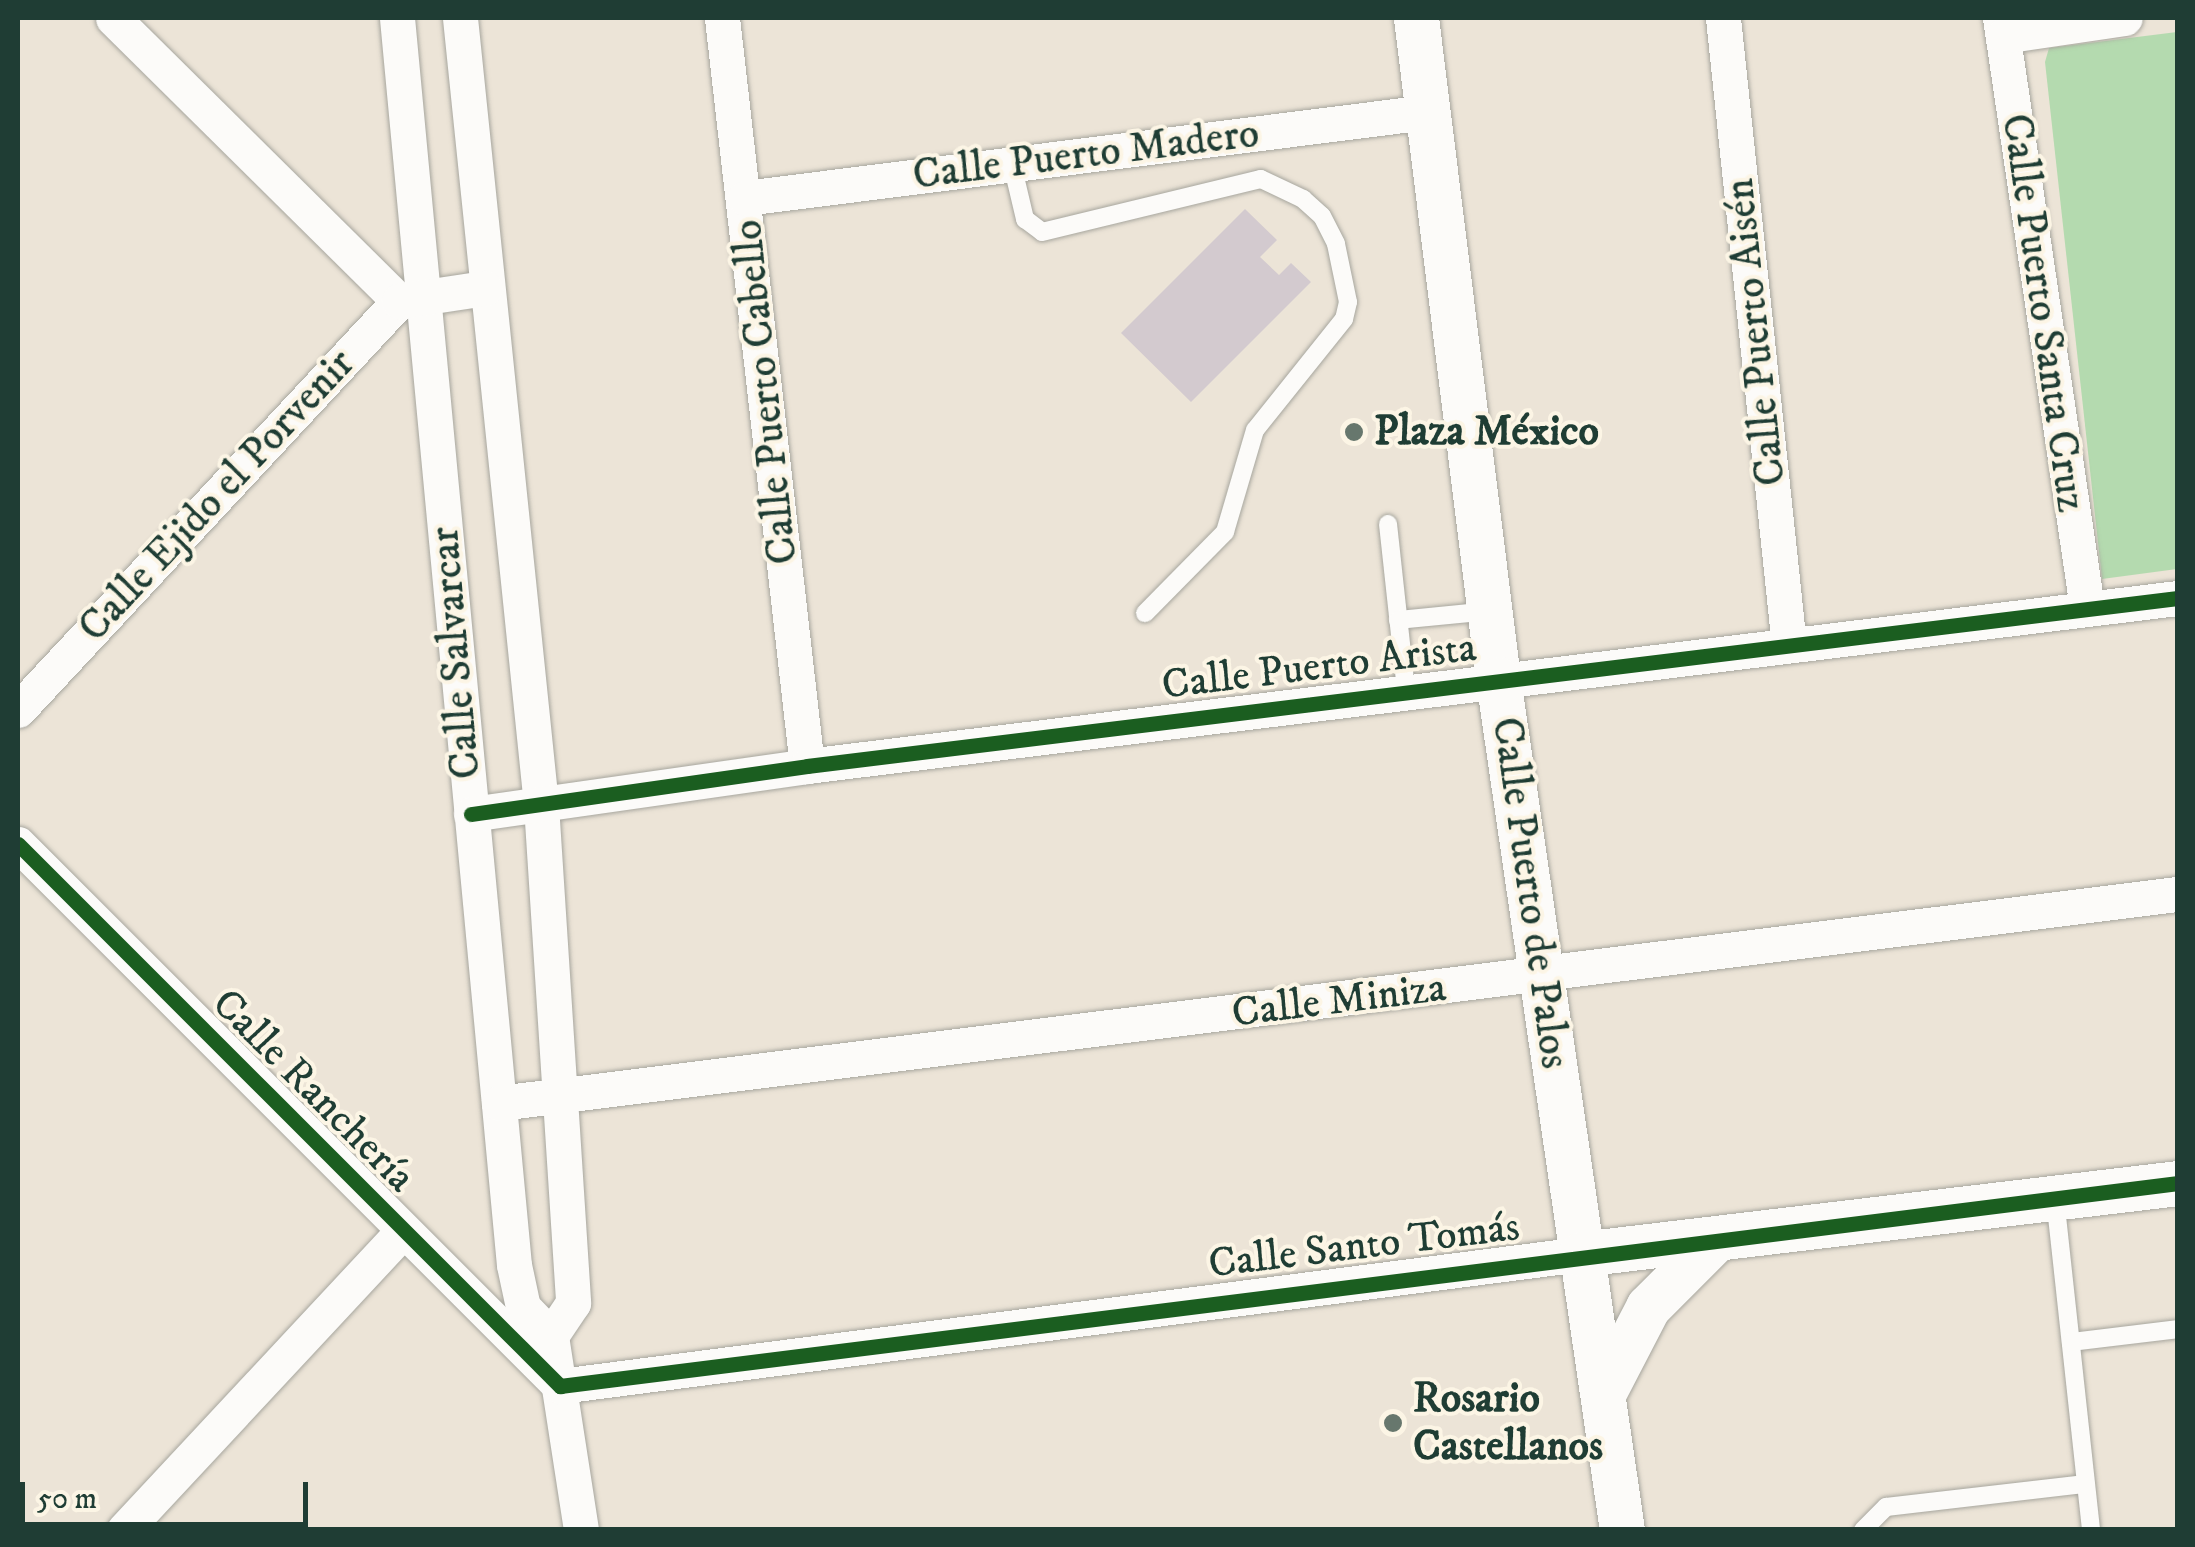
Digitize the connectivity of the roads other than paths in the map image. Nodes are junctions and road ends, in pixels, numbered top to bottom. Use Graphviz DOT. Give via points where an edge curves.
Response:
graph roads {
  1 [pos="114,18"];
  2 [pos="397,18"];
  3 [pos="460,18"];
  4 [pos="722,18"];
  5 [pos="1416,18"];
  6 [pos="1724,18"];
  7 [pos="2125,18"];
  8 [pos="2002,27"];
  9 [pos="1428,112"];
  10 [pos="1012,164"];
  11 [pos="745,198"];
  12 [pos="485,288"];
  13 [pos="412,298"];
  14 [pos="1388,524"];
  15 [pos="2178,598"];
  16 [pos="2087,608"];
  17 [pos="1490,611"];
  18 [pos="1145,613"];
  19 [pos="1398,620"];
  20 [pos="1788,646"];
  21 [pos="1498,679"];
  22 [pos="1406,691"];
  23 [pos="18,710"];
  24 [pos="807,766"];
  25 [pos="541,804"];
  26 [pos="471,814"];
  27 [pos="18,844"];
  28 [pos="2178,894"];
  29 [pos="1544,976"];
  30 [pos="561,1094"];
  31 [pos="499,1103"];
  32 [pos="2178,1183"];
  33 [pos="2056,1198"];
  34 [pos="403,1232"];
  35 [pos="1716,1239"];
  36 [pos="1580,1254"];
  37 [pos="2178,1329"];
  38 [pos="551,1336"];
  39 [pos="2071,1342"];
  40 [pos="560,1386"];
  41 [pos="1604,1392"];
  42 [pos="2086,1484"];
  43 [pos="124,1530"];
  44 [pos="581,1530"];
  45 [pos="1622,1530"];
  46 [pos="1862,1530"];
  47 [pos="2091,1530"];
  1 -- 13 [label="street"];
  2 -- 13 [label="street, Calle Salvarcar"];
  3 -- 12 [label="street, Calle Salvarcar"];
  4 -- 11 [label="street, Calle Puerto Cabello"];
  5 -- 9 [label="street, Calle Puerto de Palos"];
  6 -- 20 [label="street, Calle Puerto Aisén"];
  7 -- 8 [label="street"];
  8 -- 16 [label="street, Calle Puerto Santa Cruz"];
  9 -- 10 [label="street, Calle Puerto Madero"];
  9 -- 17 [label="street, Calle Puerto de Palos"];
  10 -- 11 [label="street, Calle Puerto Madero"];
  10 -- 18 [label="lane" via="1025,219 1042,232 1262,179 1304,199 1336,244 1348,302 1344,320 1256,430 1226,532"];
  11 -- 24 [label="street, Calle Puerto Cabello"];
  12 -- 13 [label="street"];
  12 -- 25 [label="street, Calle Salvarcar"];
  13 -- 23 [label="street, Calle Ejido el Porvenir"];
  13 -- 26 [label="street, Calle Salvarcar"];
  14 -- 19 [label="lane"];
  15 -- 16 [label="street, Calle Puerto Arista"];
  16 -- 20 [label="street, Calle Puerto Arista"];
  17 -- 19 [label="lane"];
  17 -- 21 [label="street, Calle Puerto de Palos"];
  19 -- 22 [label="lane"];
  20 -- 21 [label="street, Calle Puerto Arista"];
  21 -- 22 [label="street, Calle Puerto Arista"];
  21 -- 29 [label="street, Calle Puerto de Palos"];
  22 -- 24 [label="street, Calle Puerto Arista"];
  24 -- 25 [label="street, Calle Puerto Arista"];
  25 -- 26 [label="street, Calle Puerto Arista"];
  25 -- 30 [label="street, Calle Salvarcar"];
  26 -- 31 [label="street, Calle Salvarcar"];
  27 -- 34 [label="street, Calle Ranchería"];
  28 -- 29 [label="street, Calle Miniza"];
  29 -- 30 [label="street, Calle Miniza"];
  29 -- 36 [label="street, Calle Puerto de Palos"];
  30 -- 31 [label="street, Calle Miniza"];
  30 -- 38 [label="street, Calle Salvarcar" via="573,1302"];
  31 -- 38 [label="street, Calle Salvarcar" via="520,1293 523,1306"];
  32 -- 33 [label="street, Calle Santo Tomás"];
  33 -- 35 [label="street, Calle Santo Tomás"];
  33 -- 39 [label="lane"];
  34 -- 40 [label="street, Calle Ranchería"];
  34 -- 43 [label="street, Calle Ranchería"];
  35 -- 36 [label="street, Calle Santo Tomás"];
  35 -- 41 [label="street" via="1648,1307"];
  36 -- 40 [label="street, Calle Santo Tomás"];
  36 -- 41 [label="street, Calle Puerto de Palos"];
  37 -- 39 [label="lane"];
  38 -- 40 [label="street, Calle Salvarcar"];
  39 -- 42 [label="lane"];
  40 -- 44 [label="street, Calle Salvarcar"];
  41 -- 45 [label="street, Calle Puerto de Palos"];
  42 -- 46 [label="lane" via="1886,1507"];
  42 -- 47 [label="lane"];
}
